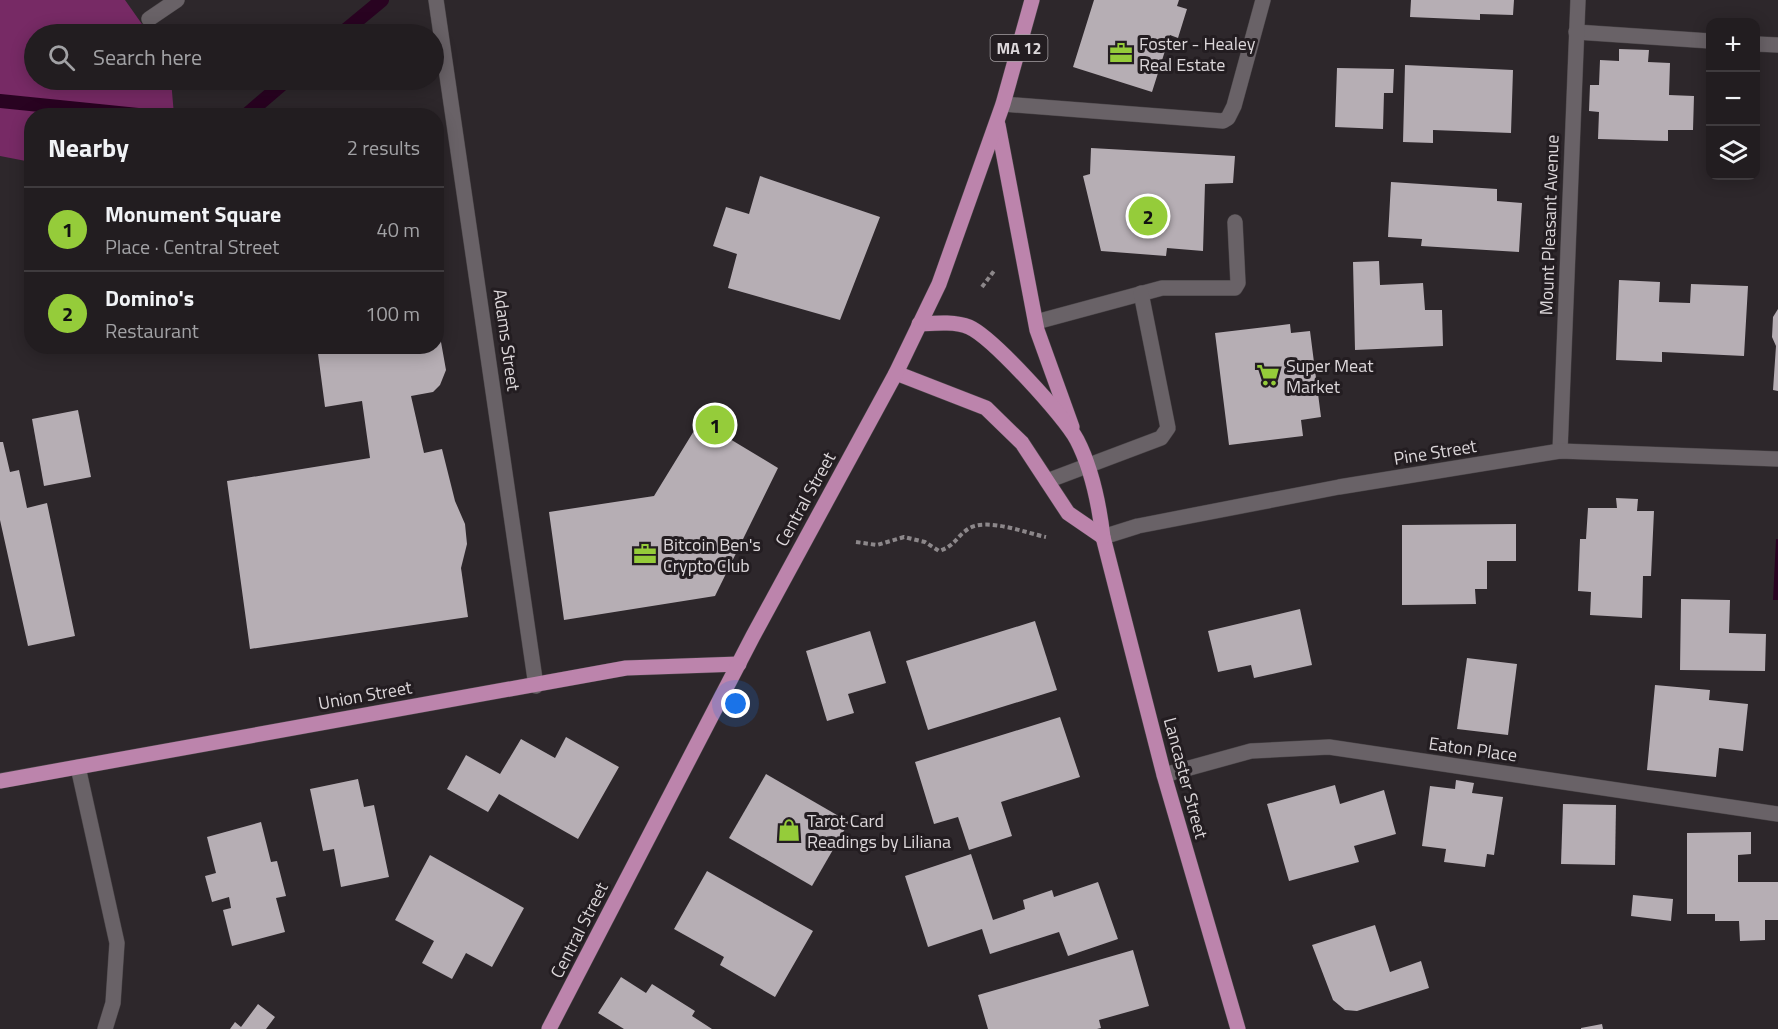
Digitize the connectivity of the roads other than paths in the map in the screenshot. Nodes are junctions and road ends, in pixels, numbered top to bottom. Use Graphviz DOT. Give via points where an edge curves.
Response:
graph roads {
  1 [pos="177,0"];
  2 [pos="1032,0"];
  3 [pos="1263,0"];
  4 [pos="1578,0"];
  5 [pos="436,2"];
  6 [pos="149,19"];
  7 [pos="439,24"];
  8 [pos="1576,32"];
  9 [pos="1706,41"];
  10 [pos="1760,44"];
  11 [pos="1778,45"];
  12 [pos="444,55"];
  13 [pos="1004,104"];
  14 [pos="998,120"];
  15 [pos="1235,222"];
  16 [pos="1141,293"];
  17 [pos="1035,322"];
  18 [pos="919,324"];
  19 [pos="896,373"];
  20 [pos="1076,439"];
  21 [pos="1560,451"];
  22 [pos="1778,459"];
  23 [pos="1086,467"];
  24 [pos="1047,481"];
  25 [pos="1102,537"];
  26 [pos="739,664"];
  27 [pos="536,686"];
  28 [pos="78,766"];
  29 [pos="1164,775"];
  30 [pos="0,781"];
  31 [pos="1778,814"];
  32 [pos="105,1029"];
  33 [pos="549,1029"];
  34 [pos="1238,1029"];
  1 -- 6 [label="street"];
  2 -- 13 [label="main road, Central Street / MA 12"];
  3 -- 13 [label="street" via="1234,106 1223,122"];
  4 -- 8 [label="street, Mount Pleasant Avenue"];
  5 -- 7 [label="street, Adams Street"];
  8 -- 9 [label="street"];
  8 -- 21 [label="street, Mount Pleasant Avenue"];
  10 -- 11 [label="street"];
  12 -- 27 [label="street, Adams Street"];
  13 -- 14 [label="main road, Central Street / MA 12"];
  14 -- 17 [label="main road"];
  14 -- 18 [label="main road, Central Street / MA 12" via="939,284"];
  15 -- 16 [label="street" via="1235,288 1162,288"];
  16 -- 17 [label="street"];
  16 -- 23 [label="street" via="1168,428 1161,438"];
  17 -- 20 [label="main road"];
  18 -- 19 [label="main road, Central Street / MA 12"];
  18 -- 20 [label="main road, Lancaster Street" via="968,326 985,337 1034,386"];
  19 -- 24 [label="main road" via="986,408 1022,443"];
  19 -- 26 [label="main road, Central Street / MA 12"];
  20 -- 23 [label="main road, Lancaster Street"];
  21 -- 22 [label="street, Pine Street"];
  21 -- 25 [label="street, Pine Street" via="1328,489 1138,526"];
  23 -- 24 [label="street"];
  23 -- 25 [label="main road, Lancaster Street" via="1099,503"];
  24 -- 25 [label="main road" via="1068,513"];
  25 -- 29 [label="main road, Lancaster Street"];
  26 -- 27 [label="main road, Union Street" via="627,668"];
  26 -- 33 [label="main road, Central Street / MA 12"];
  27 -- 28 [label="main road, Union Street"];
  28 -- 30 [label="main road, Union Street"];
  28 -- 32 [label="street" via="117,944 113,1003"];
  29 -- 31 [label="street, Eaton Place" via="1251,751 1329,747"];
  29 -- 34 [label="main road, Lancaster Street"];
}
